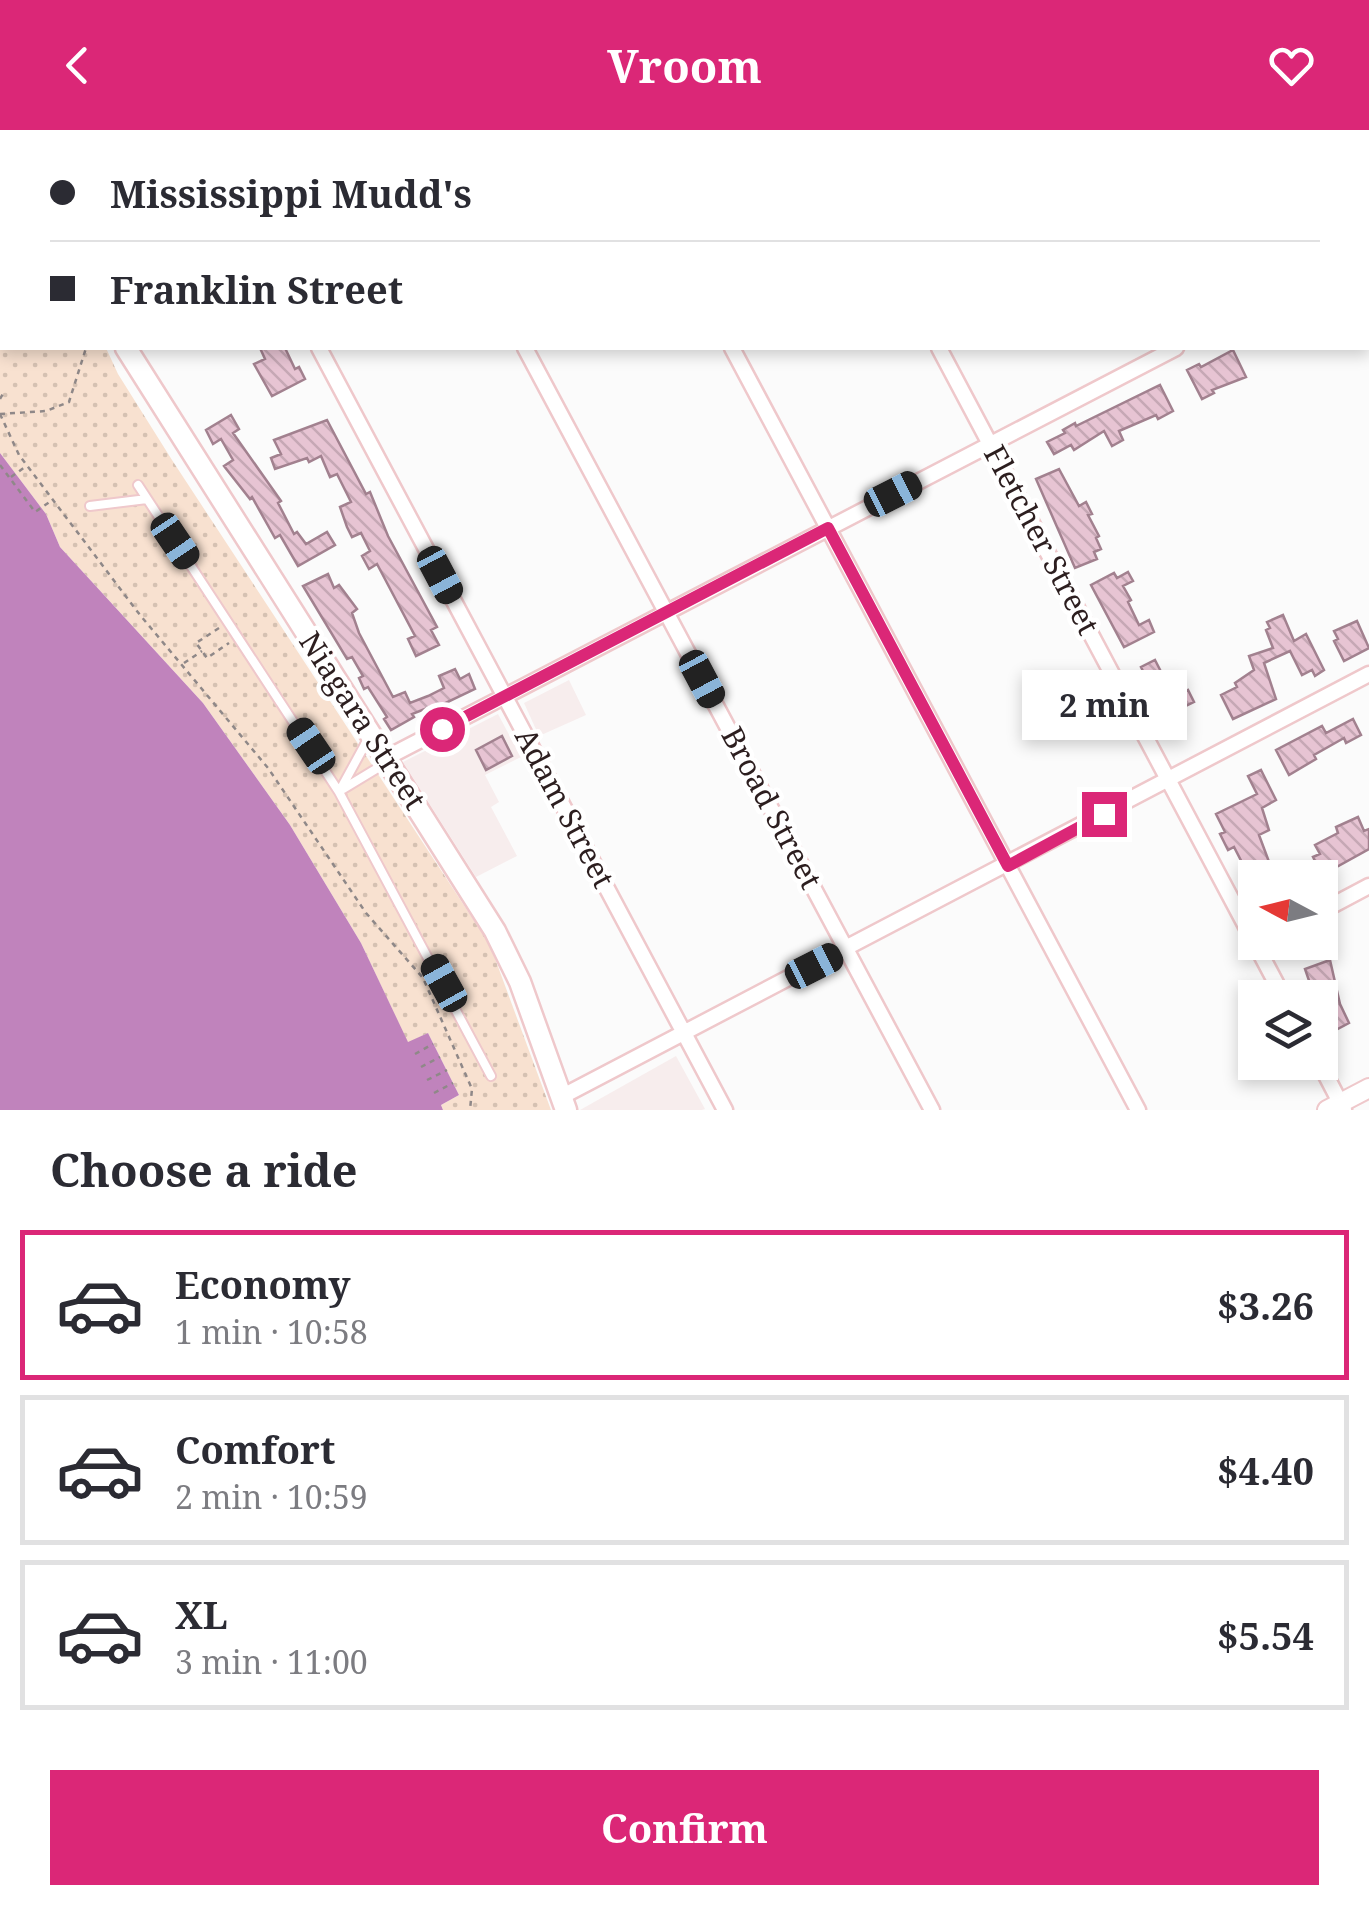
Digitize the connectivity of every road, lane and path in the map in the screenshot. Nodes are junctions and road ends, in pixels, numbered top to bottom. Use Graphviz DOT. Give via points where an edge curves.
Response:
graph roads {
  1 [pos="85,350"];
  2 [pos="127,350"];
  3 [pos="320,350"];
  4 [pos="526,350"];
  5 [pos="733,350"];
  6 [pos="939,350"];
  7 [pos="1172,350"];
  8 [pos="4,392"];
  9 [pos="0,399"];
  10 [pos="0,414"];
  11 [pos="8,431"];
  12 [pos="0,434"];
  13 [pos="990,444"];
  14 [pos="0,465"];
  15 [pos="27,466"];
  16 [pos="10,478"];
  17 [pos="138,485"];
  18 [pos="147,499"];
  19 [pos="54,500"];
  20 [pos="90,506"];
  21 [pos="828,528"];
  22 [pos="666,612"];
  23 [pos="228,621"];
  24 [pos="238,636"];
  25 [pos="202,651"];
  26 [pos="182,664"];
  27 [pos="1369,674"];
  28 [pos="505,696"];
  29 [pos="370,736"];
  30 [pos="386,758"];
  31 [pos="1168,780"];
  32 [pos="339,792"];
  33 [pos="1008,866"];
  34 [pos="1369,886"];
  35 [pos="1338,902"];
  36 [pos="1238,906"];
  37 [pos="846,950"];
  38 [pos="684,1034"];
  39 [pos="434,1044"];
  40 [pos="415,1054"];
  41 [pos="440,1057"];
  42 [pos="421,1066"];
  43 [pos="447,1070"];
  44 [pos="491,1076"];
  45 [pos="428,1080"];
  46 [pos="1326,1080"];
  47 [pos="453,1083"];
  48 [pos="1369,1088"];
  49 [pos="434,1092"];
  50 [pos="563,1103"];
  51 [pos="1338,1108"];
  52 [pos="470,1110"];
  53 [pos="725,1110"];
  54 [pos="932,1110"];
  55 [pos="1138,1110"];
  1 -- 10 [label="path" via="69,402"];
  2 -- 29 [label="main road, Niagara Street"];
  3 -- 28 [label="street, Adam Street"];
  4 -- 22 [label="street, Broad Street"];
  5 -- 21 [label="street"];
  6 -- 13 [label="street, Fletcher Street"];
  7 -- 13 [label="street"];
  8 -- 9 [label="path"];
  10 -- 11 [label="path"];
  11 -- 12 [label="path"];
  11 -- 15 [label="path"];
  13 -- 21 [label="street"];
  13 -- 31 [label="street, Fletcher Street"];
  14 -- 16 [label="path"];
  15 -- 16 [label="path"];
  15 -- 19 [label="path"];
  16 -- 19 [label="path" via="36,512"];
  17 -- 18 [label="lane"];
  18 -- 20 [label="lane"];
  18 -- 23 [label="lane"];
  19 -- 26 [label="path"];
  21 -- 22 [label="street"];
  21 -- 33 [label="street"];
  22 -- 28 [label="street"];
  22 -- 37 [label="street, Broad Street"];
  23 -- 24 [label="lane"];
  23 -- 25 [label="path" via="196,643"];
  24 -- 25 [label="path" via="207,658"];
  24 -- 32 [label="lane"];
  25 -- 26 [label="path"];
  26 -- 52 [label="path" via="268,768 366,913 422,978 472,1089"];
  27 -- 31 [label="street"];
  28 -- 30 [label="street"];
  28 -- 38 [label="street, Adam Street"];
  29 -- 30 [label="main road, Niagara Street"];
  29 -- 32 [label="lane"];
  30 -- 32 [label="lane"];
  30 -- 50 [label="main road, Niagara Street" via="509,958"];
  31 -- 33 [label="street"];
  31 -- 36 [label="street, Fletcher Street"];
  32 -- 44 [label="lane"];
  33 -- 37 [label="street"];
  33 -- 55 [label="street"];
  34 -- 35 [label="street"];
  37 -- 38 [label="street"];
  37 -- 54 [label="street, Broad Street"];
  38 -- 50 [label="street"];
  38 -- 53 [label="street, Adam Street"];
  39 -- 40 [label="path"];
  41 -- 42 [label="path"];
  43 -- 45 [label="path"];
  46 -- 51 [label="street"];
  47 -- 49 [label="path"];
  48 -- 51 [label="street"];
}
